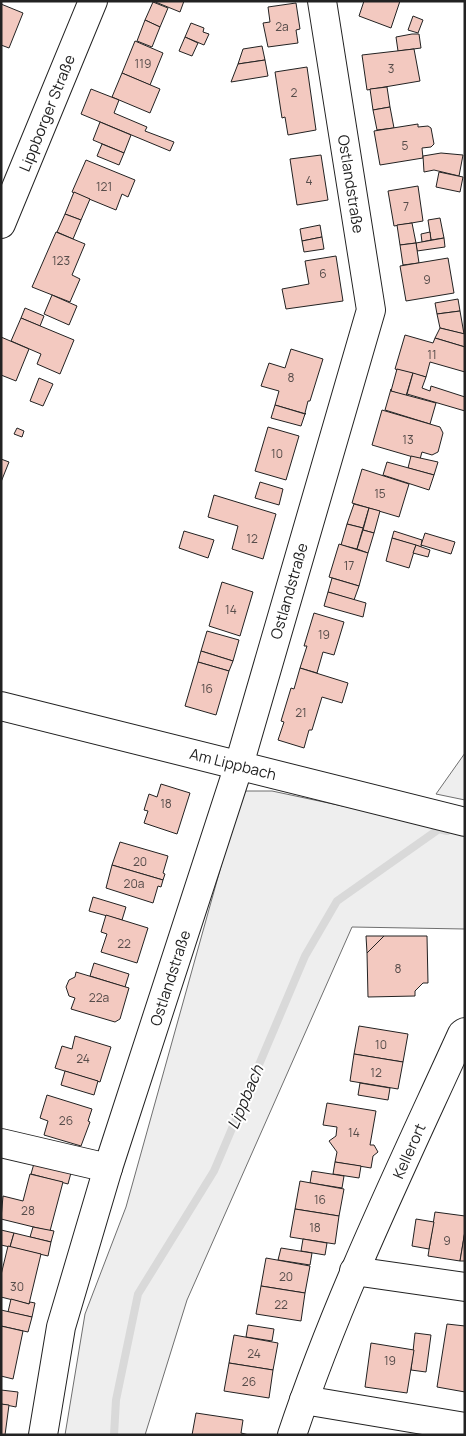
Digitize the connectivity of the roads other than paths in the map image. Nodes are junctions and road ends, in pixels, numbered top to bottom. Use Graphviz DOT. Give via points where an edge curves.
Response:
graph roads {
  1 [pos="93,1"];
  2 [pos="322,1"];
  3 [pos="1,224"];
  4 [pos="1,706"];
  5 [pos="239,765"];
  6 [pos="465,822"];
  7 [pos="465,1032"];
  8 [pos="1,1143"];
  9 [pos="108,1168"];
  10 [pos="354,1271"];
  11 [pos="465,1287"];
  12 [pos="304,1400"];
  13 [pos="465,1428"];
  14 [pos="43,1435"];
  15 [pos="292,1435"];
  1 -- 3 [label="street, Lippborger Straße"];
  2 -- 5 [label="street, Ostlandstraße" via="372,310"];
  4 -- 5 [label="street, Am Lippbach"];
  5 -- 6 [label="street, Am Lippbach"];
  5 -- 9 [label="street, Ostlandstraße"];
  7 -- 10 [label="street, Kellerort"];
  8 -- 9 [label="street"];
  9 -- 14 [label="street, Ostlandstraße" via="61,1327"];
  10 -- 11 [label="street"];
  10 -- 12 [label="street, Kellerort"];
  12 -- 13 [label="street"];
  12 -- 15 [label="street, Kellerort"];
}
